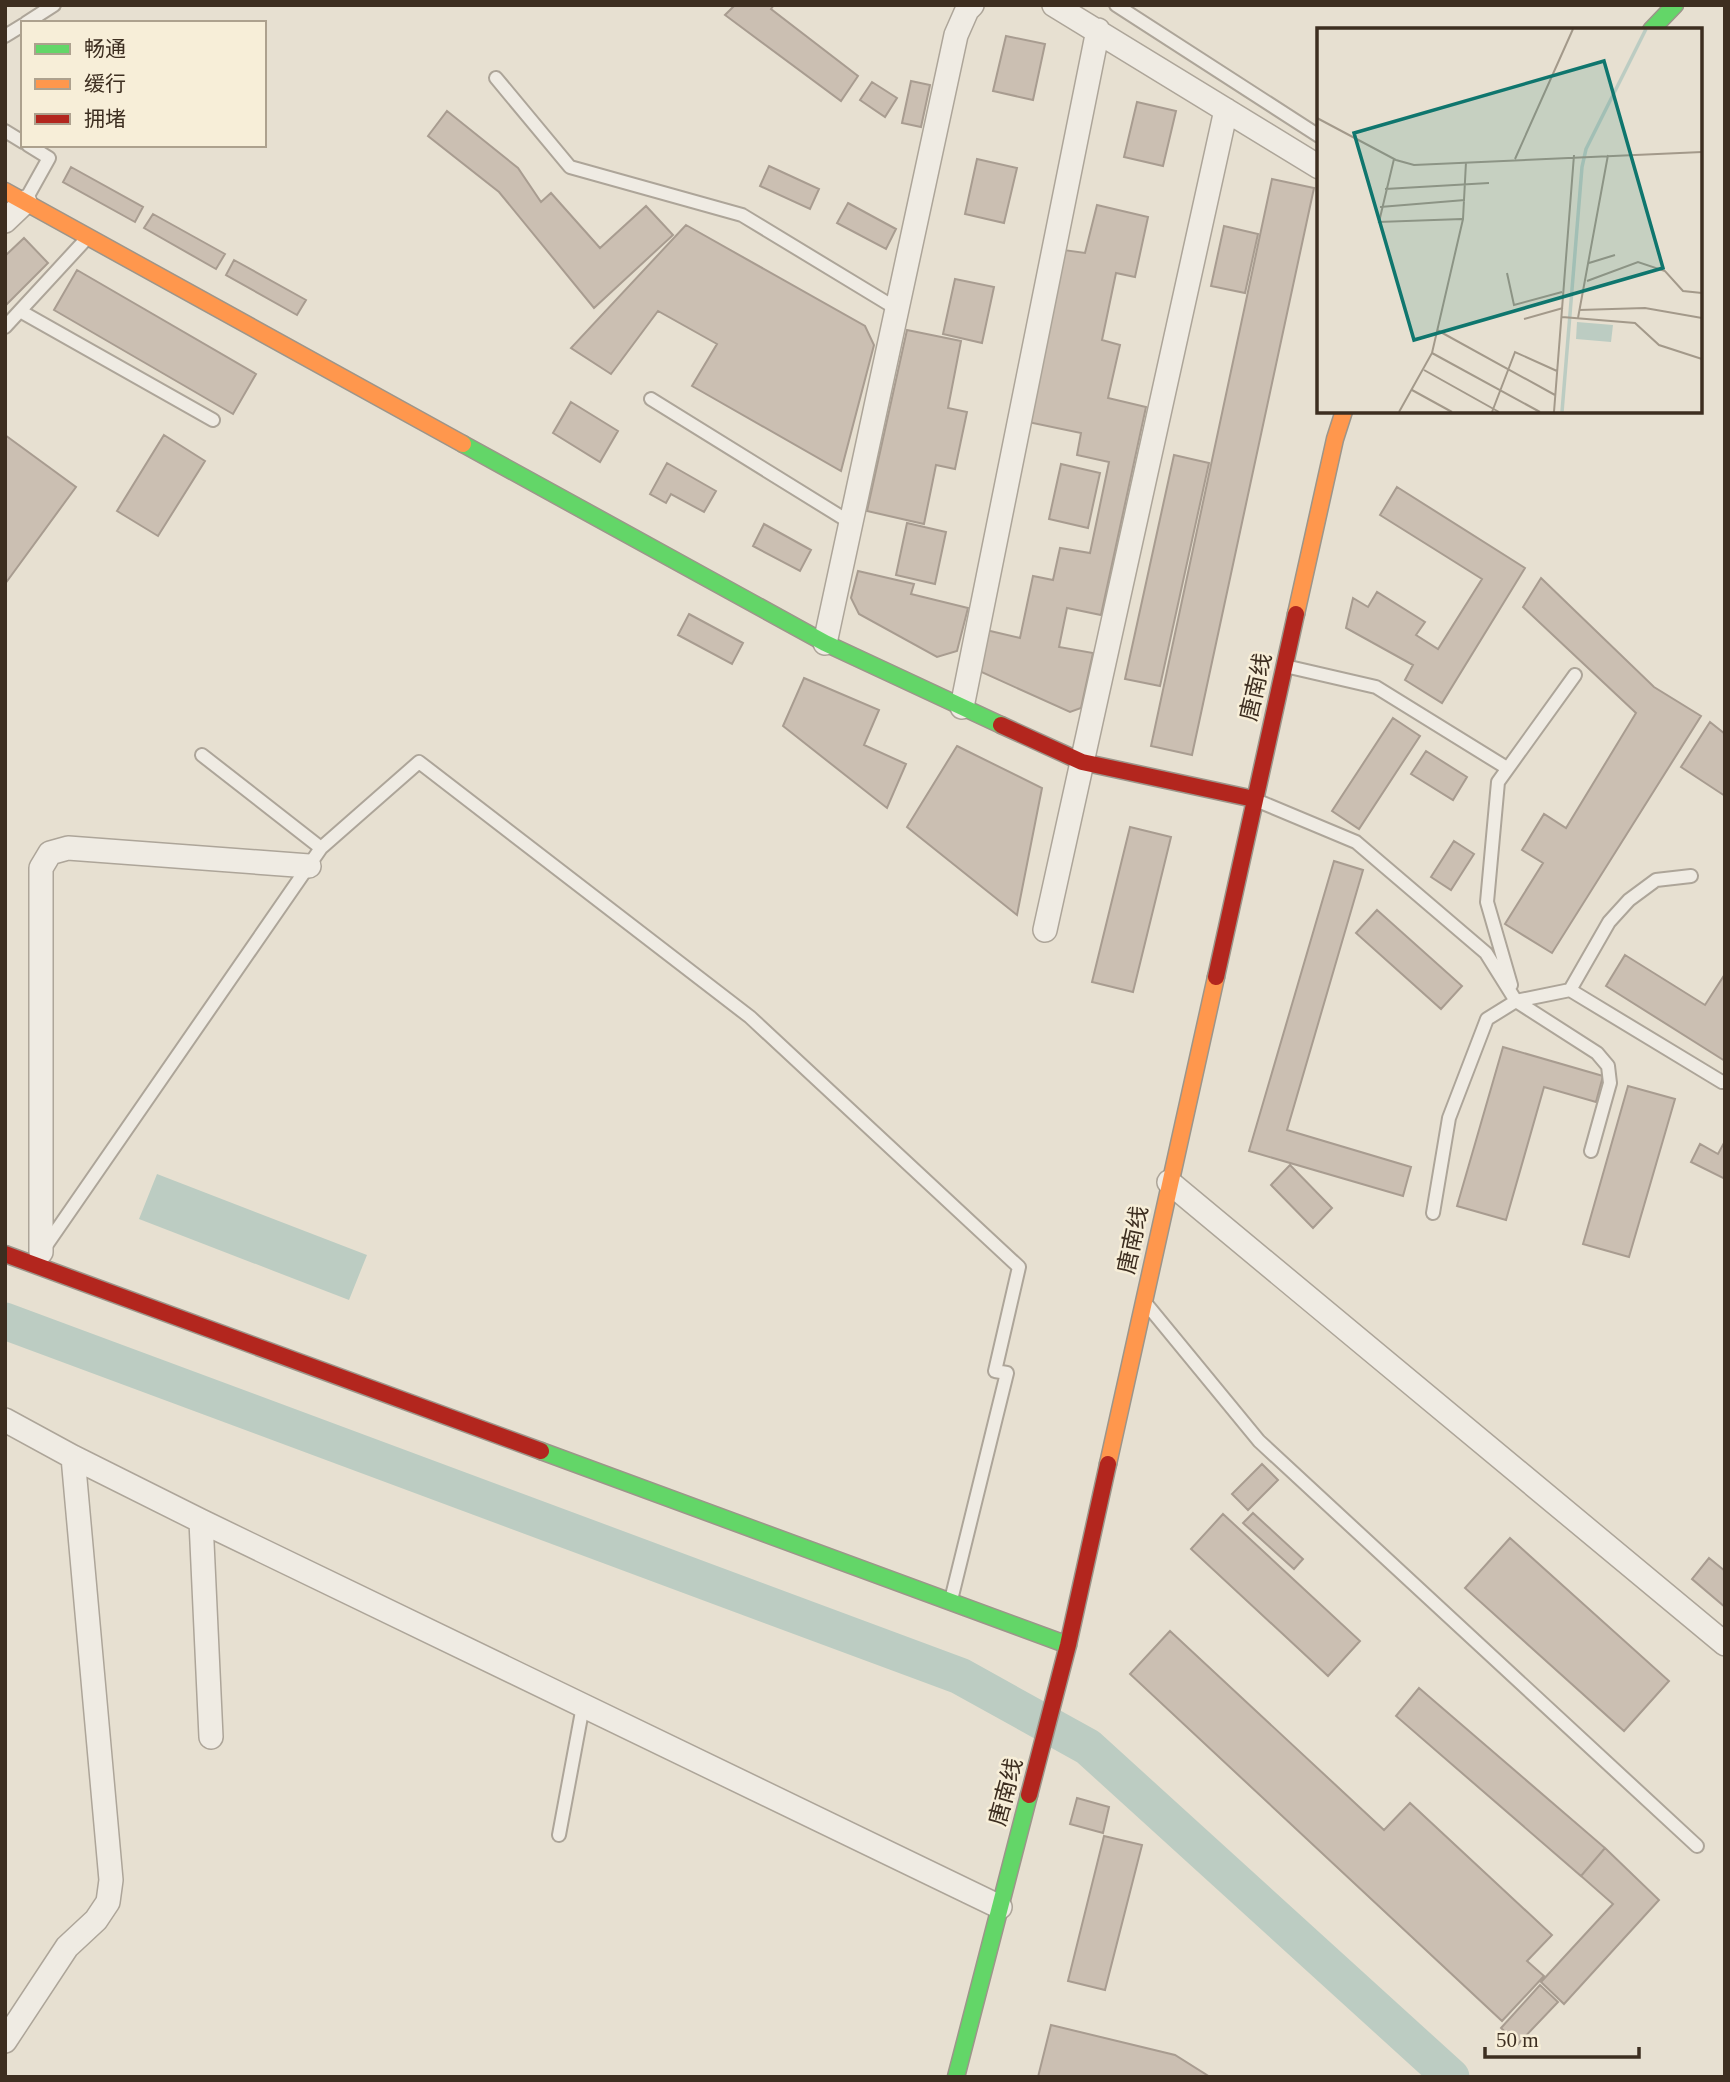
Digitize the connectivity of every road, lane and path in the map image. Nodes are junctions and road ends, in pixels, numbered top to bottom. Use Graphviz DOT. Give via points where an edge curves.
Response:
graph roads {
  1 [pos="54,5"];
  2 [pos="972,5"];
  3 [pos="1054,5"];
  4 [pos="1116,5"];
  5 [pos="1675,5"];
  6 [pos="30,21"];
  7 [pos="21,26"];
  8 [pos="1653,28"];
  9 [pos="1098,30"];
  10 [pos="5,36"];
  11 [pos="496,78"];
  12 [pos="1226,110"];
  13 [pos="5,131"];
  14 [pos="1317,135"];
  15 [pos="21,141"];
  16 [pos="31,147"];
  17 [pos="1317,166"];
  18 [pos="15,196"];
  19 [pos="5,221"];
  20 [pos="88,237"];
  21 [pos="897,309"];
  22 [pos="20,311"];
  23 [pos="5,327"];
  24 [pos="652,399"];
  25 [pos="1343,413"];
  26 [pos="213,420"];
  27 [pos="851,523"];
  28 [pos="825,643"];
  29 [pos="1284,666"];
  30 [pos="1576,674"];
  31 [pos="962,707"];
  32 [pos="202,755"];
  33 [pos="1082,762"];
  34 [pos="1507,768"];
  35 [pos="1254,799"];
  36 [pos="315,857"];
  37 [pos="1691,876"];
  38 [pos="1045,930"];
  39 [pos="1570,990"];
  40 [pos="1516,1001"];
  41 [pos="1722,1083"];
  42 [pos="1591,1151"];
  43 [pos="1169,1182"];
  44 [pos="1433,1213"];
  45 [pos="5,1254"];
  46 [pos="37,1258"];
  47 [pos="1143,1300"];
  48 [pos="5,1420"];
  49 [pos="73,1457"];
  50 [pos="201,1521"];
  51 [pos="951,1602"];
  52 [pos="1725,1644"];
  53 [pos="1066,1652"];
  54 [pos="583,1706"];
  55 [pos="211,1737"];
  56 [pos="559,1836"];
  57 [pos="1697,1846"];
  58 [pos="1000,1907"];
  59 [pos="5,2041"];
  60 [pos="956,2077"];
  1 -- 6 [label="lane"];
  2 -- 21 [label="street" via="956,35"];
  3 -- 9 [label="street"];
  4 -- 14 [label="lane"];
  5 -- 8 [label="street"];
  7 -- 10 [label="lane"];
  9 -- 12 [label="street"];
  9 -- 31 [label="street"];
  11 -- 21 [label="lane" via="570,167 742,215"];
  12 -- 17 [label="street"];
  12 -- 33 [label="street"];
  13 -- 15 [label="lane"];
  16 -- 18 [label="lane" via="49,158"];
  18 -- 19 [label="street"];
  18 -- 20 [label="street"];
  20 -- 22 [label="lane"];
  20 -- 28 [label="street"];
  21 -- 27 [label="street"];
  22 -- 23 [label="lane"];
  22 -- 26 [label="lane"];
  24 -- 27 [label="lane"];
  25 -- 29 [label="street, 唐南线"];
  27 -- 28 [label="street"];
  28 -- 31 [label="street"];
  29 -- 34 [label="lane" via="1376,687"];
  29 -- 35 [label="street, 唐南线"];
  30 -- 34 [label="lane"];
  31 -- 33 [label="street"];
  32 -- 36 [label="lane"];
  33 -- 35 [label="street"];
  33 -- 38 [label="street"];
  34 -- 40 [label="lane" via="1498,782 1487,902"];
  35 -- 40 [label="lane" via="1356,842 1486,953"];
  35 -- 43 [label="street, 唐南线"];
  36 -- 46 [label="lane"];
  36 -- 46 [label="street" via="68,848 50,853 41,868"];
  36 -- 51 [label="lane" via="419,762 750,1017 1019,1266 995,1371 1007,1373"];
  37 -- 39 [label="lane" via="1657,880 1629,900 1609,922"];
  39 -- 40 [label="lane"];
  39 -- 41 [label="lane"];
  40 -- 42 [label="lane" via="1597,1053 1608,1066 1610,1083"];
  40 -- 44 [label="lane" via="1487,1019 1449,1118"];
  43 -- 47 [label="street, 唐南线"];
  43 -- 52 [label="street"];
  45 -- 46 [label="street"];
  46 -- 51 [label="street"];
  47 -- 53 [label="street, 唐南线"];
  47 -- 57 [label="lane" via="1259,1441"];
  48 -- 49 [label="street"];
  49 -- 50 [label="street"];
  49 -- 59 [label="street" via="111,1881 108,1902 96,1920 66,1947"];
  50 -- 54 [label="street"];
  50 -- 55 [label="street"];
  51 -- 53 [label="street"];
  53 -- 58 [label="street, 唐南线"];
  54 -- 56 [label="lane"];
  54 -- 58 [label="street"];
  58 -- 60 [label="street, 唐南线"];
}
